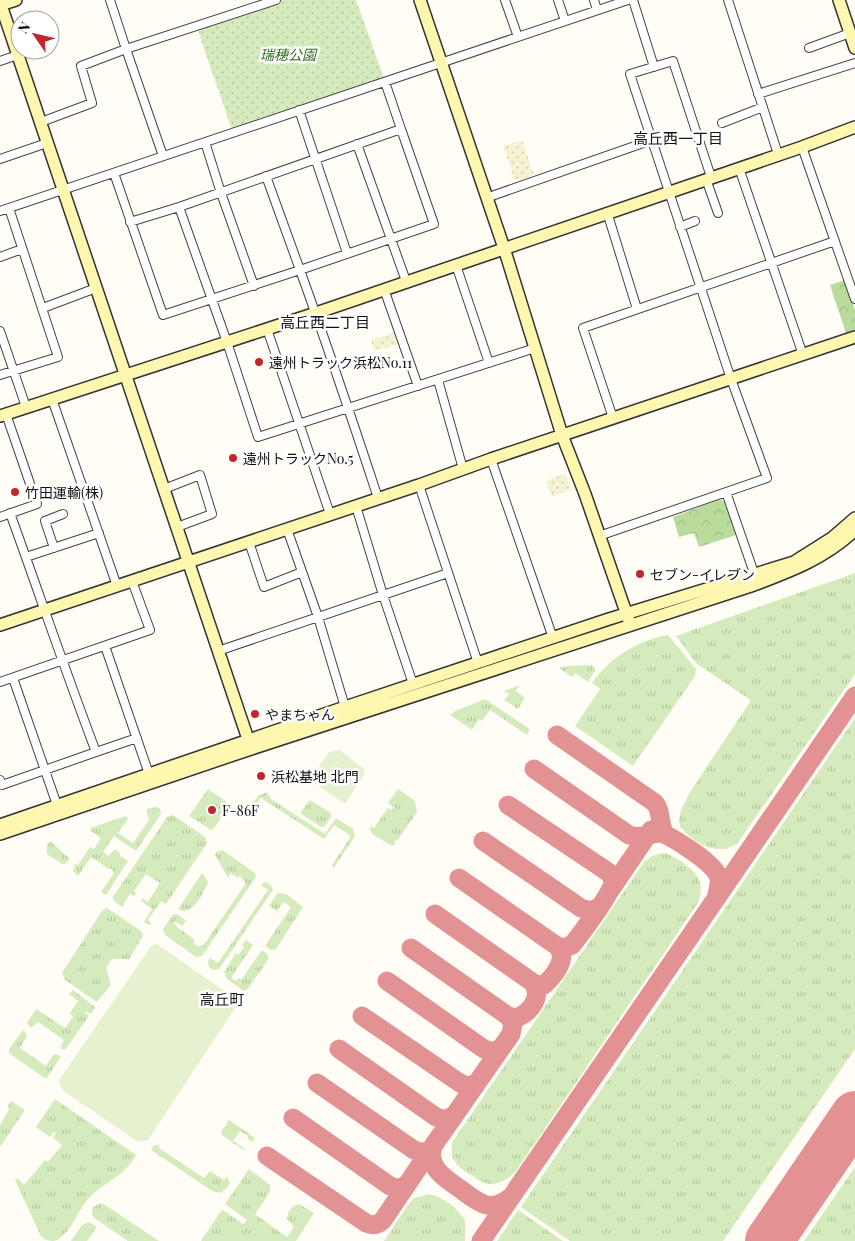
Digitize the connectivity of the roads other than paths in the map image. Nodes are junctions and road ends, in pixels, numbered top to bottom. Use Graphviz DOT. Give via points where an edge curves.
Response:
graph roads {
  1 [pos="16,0"];
  2 [pos="110,0"];
  3 [pos="276,0"];
  4 [pos="420,0"];
  5 [pos="505,0"];
  6 [pos="558,0"];
  7 [pos="594,0"];
  8 [pos="628,0"];
  9 [pos="633,0"];
  10 [pos="728,0"];
  11 [pos="839,0"];
  12 [pos="612,2"];
  13 [pos="258,3"];
  14 [pos="0,4"];
  15 [pos="597,10"];
  16 [pos="564,21"];
  17 [pos="851,27"];
  18 [pos="10,32"];
  19 [pos="518,37"];
  20 [pos="809,48"];
  21 [pos="855,48"];
  22 [pos="126,50"];
  23 [pos="20,60"];
  24 [pos="441,63"];
  25 [pos="855,63"];
  26 [pos="654,67"];
  27 [pos="385,82"];
  28 [pos="758,94"];
  29 [pos="763,107"];
  30 [pos="299,110"];
  31 [pos="40,122"];
  32 [pos="722,123"];
  33 [pos="855,127"];
  34 [pos="401,129"];
  35 [pos="652,140"];
  36 [pos="205,142"];
  37 [pos="47,143"];
  38 [pos="357,144"];
  39 [pos="802,146"];
  40 [pos="778,154"];
  41 [pos="163,156"];
  42 [pos="0,158"];
  43 [pos="315,158"];
  44 [pos="739,168"];
  45 [pos="114,173"];
  46 [pos="266,176"];
  47 [pos="709,178"];
  48 [pos="63,190"];
  49 [pos="669,191"];
  50 [pos="221,193"];
  51 [pos="486,198"];
  52 [pos="179,207"];
  53 [pos="10,208"];
  54 [pos="0,211"];
  55 [pos="608,212"];
  56 [pos="718,213"];
  57 [pos="694,221"];
  58 [pos="130,222"];
  59 [pos="680,226"];
  60 [pos="390,239"];
  61 [pos="835,241"];
  62 [pos="504,248"];
  63 [pos="22,249"];
  64 [pos="347,253"];
  65 [pos="0,257"];
  66 [pos="770,263"];
  67 [pos="456,265"];
  68 [pos="300,270"];
  69 [pos="406,281"];
  70 [pos="254,286"];
  71 [pos="701,287"];
  72 [pos="96,288"];
  73 [pos="384,289"];
  74 [pos="855,299"];
  75 [pos="212,300"];
  76 [pos="43,308"];
  77 [pos="637,309"];
  78 [pos="316,313"];
  79 [pos="267,329"];
  80 [pos="0,331"];
  81 [pos="855,337"];
  82 [pos="227,342"];
  83 [pos="535,348"];
  84 [pos="803,354"];
  85 [pos="489,363"];
  86 [pos="13,371"];
  87 [pos="0,375"];
  88 [pos="126,375"];
  89 [pos="731,379"];
  90 [pos="438,380"];
  91 [pos="418,386"];
  92 [pos="52,399"];
  93 [pos="26,407"];
  94 [pos="348,409"];
  95 [pos="3,415"];
  96 [pos="613,418"];
  97 [pos="300,424"];
  98 [pos="562,435"];
  99 [pos="491,459"];
  100 [pos="463,468"];
  101 [pos="419,485"];
  102 [pos="164,489"];
  103 [pos="726,492"];
  104 [pos="378,498"];
  105 [pos="356,506"];
  106 [pos="10,513"];
  107 [pos="63,514"];
  108 [pos="330,514"];
  109 [pos="0,517"];
  110 [pos="855,518"];
  111 [pos="177,527"];
  112 [pos="287,529"];
  113 [pos="855,530"];
  114 [pos="99,533"];
  115 [pos="599,536"];
  116 [pos="248,542"];
  117 [pos="54,548"];
  118 [pos="26,557"];
  119 [pos="189,562"];
  120 [pos="302,572"];
  121 [pos="448,573"];
  122 [pos="754,573"];
  123 [pos="132,581"];
  124 [pos="117,586"];
  125 [pos="383,595"];
  126 [pos="45,610"];
  127 [pos="318,617"];
  128 [pos="628,620"];
  129 [pos="0,624"];
  130 [pos="553,638"];
  131 [pos="105,646"];
  132 [pos="218,651"];
  133 [pos="61,661"];
  134 [pos="478,663"];
  135 [pos="13,678"];
  136 [pos="0,682"];
  137 [pos="413,684"];
  138 [pos="345,706"];
  139 [pos="137,738"];
  140 [pos="250,744"];
  141 [pos="96,752"];
  142 [pos="46,770"];
  143 [pos="149,774"];
  144 [pos="0,780"];
  145 [pos="57,806"];
  146 [pos="0,825"];
  147 [pos="0,834"];
  1 -- 14 [label="street"];
  2 -- 22 [label="street"];
  3 -- 13 [label="street"];
  4 -- 24 [label="street"];
  5 -- 19 [label="street"];
  6 -- 16 [label="street"];
  7 -- 15 [label="street"];
  8 -- 12 [label="street"];
  9 -- 26 [label="street"];
  10 -- 28 [label="street"];
  11 -- 17 [label="street"];
  12 -- 15 [label="street"];
  13 -- 22 [label="street"];
  14 -- 18 [label="street"];
  15 -- 16 [label="street"];
  16 -- 19 [label="street"];
  17 -- 20 [label="street"];
  17 -- 21 [label="street"];
  19 -- 24 [label="street"];
  22 -- 31 [label="street" via="81,66 92,103"];
  22 -- 41 [label="street"];
  23 -- 31 [label="street"];
  24 -- 27 [label="street"];
  24 -- 51 [label="street"];
  25 -- 28 [label="street"];
  26 -- 35 [label="street" via="630,74"];
  26 -- 47 [label="street" via="673,61"];
  27 -- 30 [label="street"];
  27 -- 34 [label="street"];
  28 -- 29 [label="street"];
  29 -- 32 [label="street"];
  29 -- 40 [label="street"];
  30 -- 36 [label="street"];
  30 -- 43 [label="street"];
  31 -- 37 [label="street"];
  33 -- 39 [label="street"];
  34 -- 38 [label="street"];
  34 -- 60 [label="street" via="434,224"];
  35 -- 49 [label="street"];
  35 -- 51 [label="street"];
  36 -- 41 [label="street"];
  36 -- 50 [label="street"];
  37 -- 42 [label="street"];
  37 -- 48 [label="street"];
  38 -- 43 [label="street"];
  38 -- 60 [label="street"];
  39 -- 40 [label="street"];
  39 -- 61 [label="street"];
  40 -- 44 [label="street"];
  41 -- 45 [label="street"];
  43 -- 46 [label="street"];
  43 -- 64 [label="street"];
  44 -- 47 [label="street"];
  44 -- 66 [label="street"];
  45 -- 48 [label="street"];
  45 -- 58 [label="street"];
  46 -- 50 [label="street"];
  46 -- 68 [label="street"];
  47 -- 49 [label="street"];
  47 -- 56 [label="street"];
  48 -- 53 [label="street"];
  48 -- 72 [label="street"];
  49 -- 55 [label="street"];
  49 -- 59 [label="street"];
  50 -- 52 [label="street"];
  50 -- 70 [label="street"];
  51 -- 62 [label="street"];
  52 -- 58 [label="street"];
  52 -- 75 [label="street"];
  53 -- 54 [label="street"];
  53 -- 63 [label="street"];
  55 -- 62 [label="street"];
  55 -- 77 [label="street"];
  57 -- 59 [label="street"];
  58 -- 75 [label="street" via="163,315"];
  59 -- 71 [label="street"];
  60 -- 64 [label="street"];
  60 -- 69 [label="street"];
  61 -- 66 [label="street"];
  61 -- 74 [label="street"];
  62 -- 67 [label="street"];
  62 -- 83 [label="street"];
  63 -- 65 [label="street"];
  63 -- 76 [label="street"];
  64 -- 68 [label="street"];
  66 -- 71 [label="street"];
  66 -- 84 [label="street"];
  67 -- 69 [label="street"];
  67 -- 85 [label="street"];
  68 -- 70 [label="street"];
  68 -- 78 [label="street"];
  69 -- 73 [label="street"];
  70 -- 75 [label="street"];
  71 -- 77 [label="street"];
  71 -- 89 [label="street"];
  72 -- 76 [label="street"];
  72 -- 88 [label="street"];
  73 -- 78 [label="street"];
  73 -- 91 [label="street"];
  75 -- 82 [label="street"];
  76 -- 86 [label="street" via="58,357"];
  77 -- 96 [label="street" via="583,328"];
  78 -- 79 [label="street"];
  78 -- 94 [label="street"];
  79 -- 82 [label="street"];
  79 -- 97 [label="street"];
  80 -- 86 [label="street"];
  81 -- 84 [label="street"];
  82 -- 88 [label="street"];
  82 -- 97 [label="street" via="258,437"];
  83 -- 85 [label="street"];
  83 -- 98 [label="street"];
  84 -- 89 [label="street"];
  85 -- 90 [label="street"];
  86 -- 87 [label="street"];
  86 -- 93 [label="street"];
  88 -- 92 [label="street"];
  88 -- 102 [label="street"];
  89 -- 96 [label="street"];
  89 -- 103 [label="street" via="767,478"];
  90 -- 91 [label="street"];
  90 -- 100 [label="street"];
  91 -- 94 [label="street"];
  92 -- 93 [label="street"];
  92 -- 114 [label="street"];
  93 -- 95 [label="street"];
  94 -- 97 [label="street"];
  94 -- 104 [label="street"];
  95 -- 106 [label="street" via="37,504"];
  96 -- 98 [label="street"];
  97 -- 108 [label="street"];
  98 -- 99 [label="street"];
  98 -- 115 [label="street"];
  99 -- 100 [label="street"];
  99 -- 130 [label="street"];
  100 -- 101 [label="street"];
  101 -- 104 [label="street"];
  101 -- 121 [label="street"];
  102 -- 111 [label="street"];
  102 -- 111 [label="street" via="200,475 212,514"];
  103 -- 115 [label="street"];
  103 -- 122 [label="street"];
  104 -- 105 [label="street"];
  105 -- 108 [label="street"];
  105 -- 125 [label="street"];
  106 -- 109 [label="street"];
  106 -- 118 [label="street"];
  107 -- 117 [label="street" via="45,521"];
  108 -- 112 [label="street"];
  110 -- 122 [label="street" via="832,538 794,562"];
  111 -- 119 [label="street"];
  112 -- 116 [label="street"];
  112 -- 120 [label="street"];
  113 -- 128 [label="street" via="822,556 798,568 754,585"];
  114 -- 117 [label="street"];
  114 -- 124 [label="street"];
  115 -- 128 [label="street"];
  116 -- 119 [label="street"];
  116 -- 120 [label="street" via="264,587"];
  117 -- 118 [label="street"];
  118 -- 126 [label="street"];
  119 -- 123 [label="street"];
  119 -- 132 [label="street"];
  120 -- 127 [label="street"];
  121 -- 125 [label="street"];
  121 -- 134 [label="street"];
  122 -- 128 [label="street"];
  123 -- 124 [label="street"];
  123 -- 131 [label="street" via="150,630"];
  124 -- 126 [label="street"];
  125 -- 127 [label="street"];
  125 -- 137 [label="street"];
  126 -- 129 [label="street"];
  126 -- 133 [label="street"];
  127 -- 132 [label="street"];
  127 -- 138 [label="street"];
  128 -- 130 [label="street"];
  128 -- 140 [label="street" via="309,732"];
  130 -- 134 [label="street"];
  131 -- 133 [label="street"];
  131 -- 139 [label="street"];
  132 -- 140 [label="street"];
  133 -- 135 [label="street"];
  133 -- 141 [label="street"];
  134 -- 137 [label="street"];
  135 -- 136 [label="street"];
  135 -- 142 [label="street"];
  137 -- 138 [label="street"];
  138 -- 140 [label="street"];
  139 -- 141 [label="street"];
  139 -- 143 [label="street"];
  140 -- 143 [label="street"];
  140 -- 147 [label="street"];
  141 -- 142 [label="street"];
  142 -- 144 [label="street" via="2,785"];
  142 -- 145 [label="street"];
  143 -- 145 [label="street"];
  145 -- 146 [label="street"];
}
